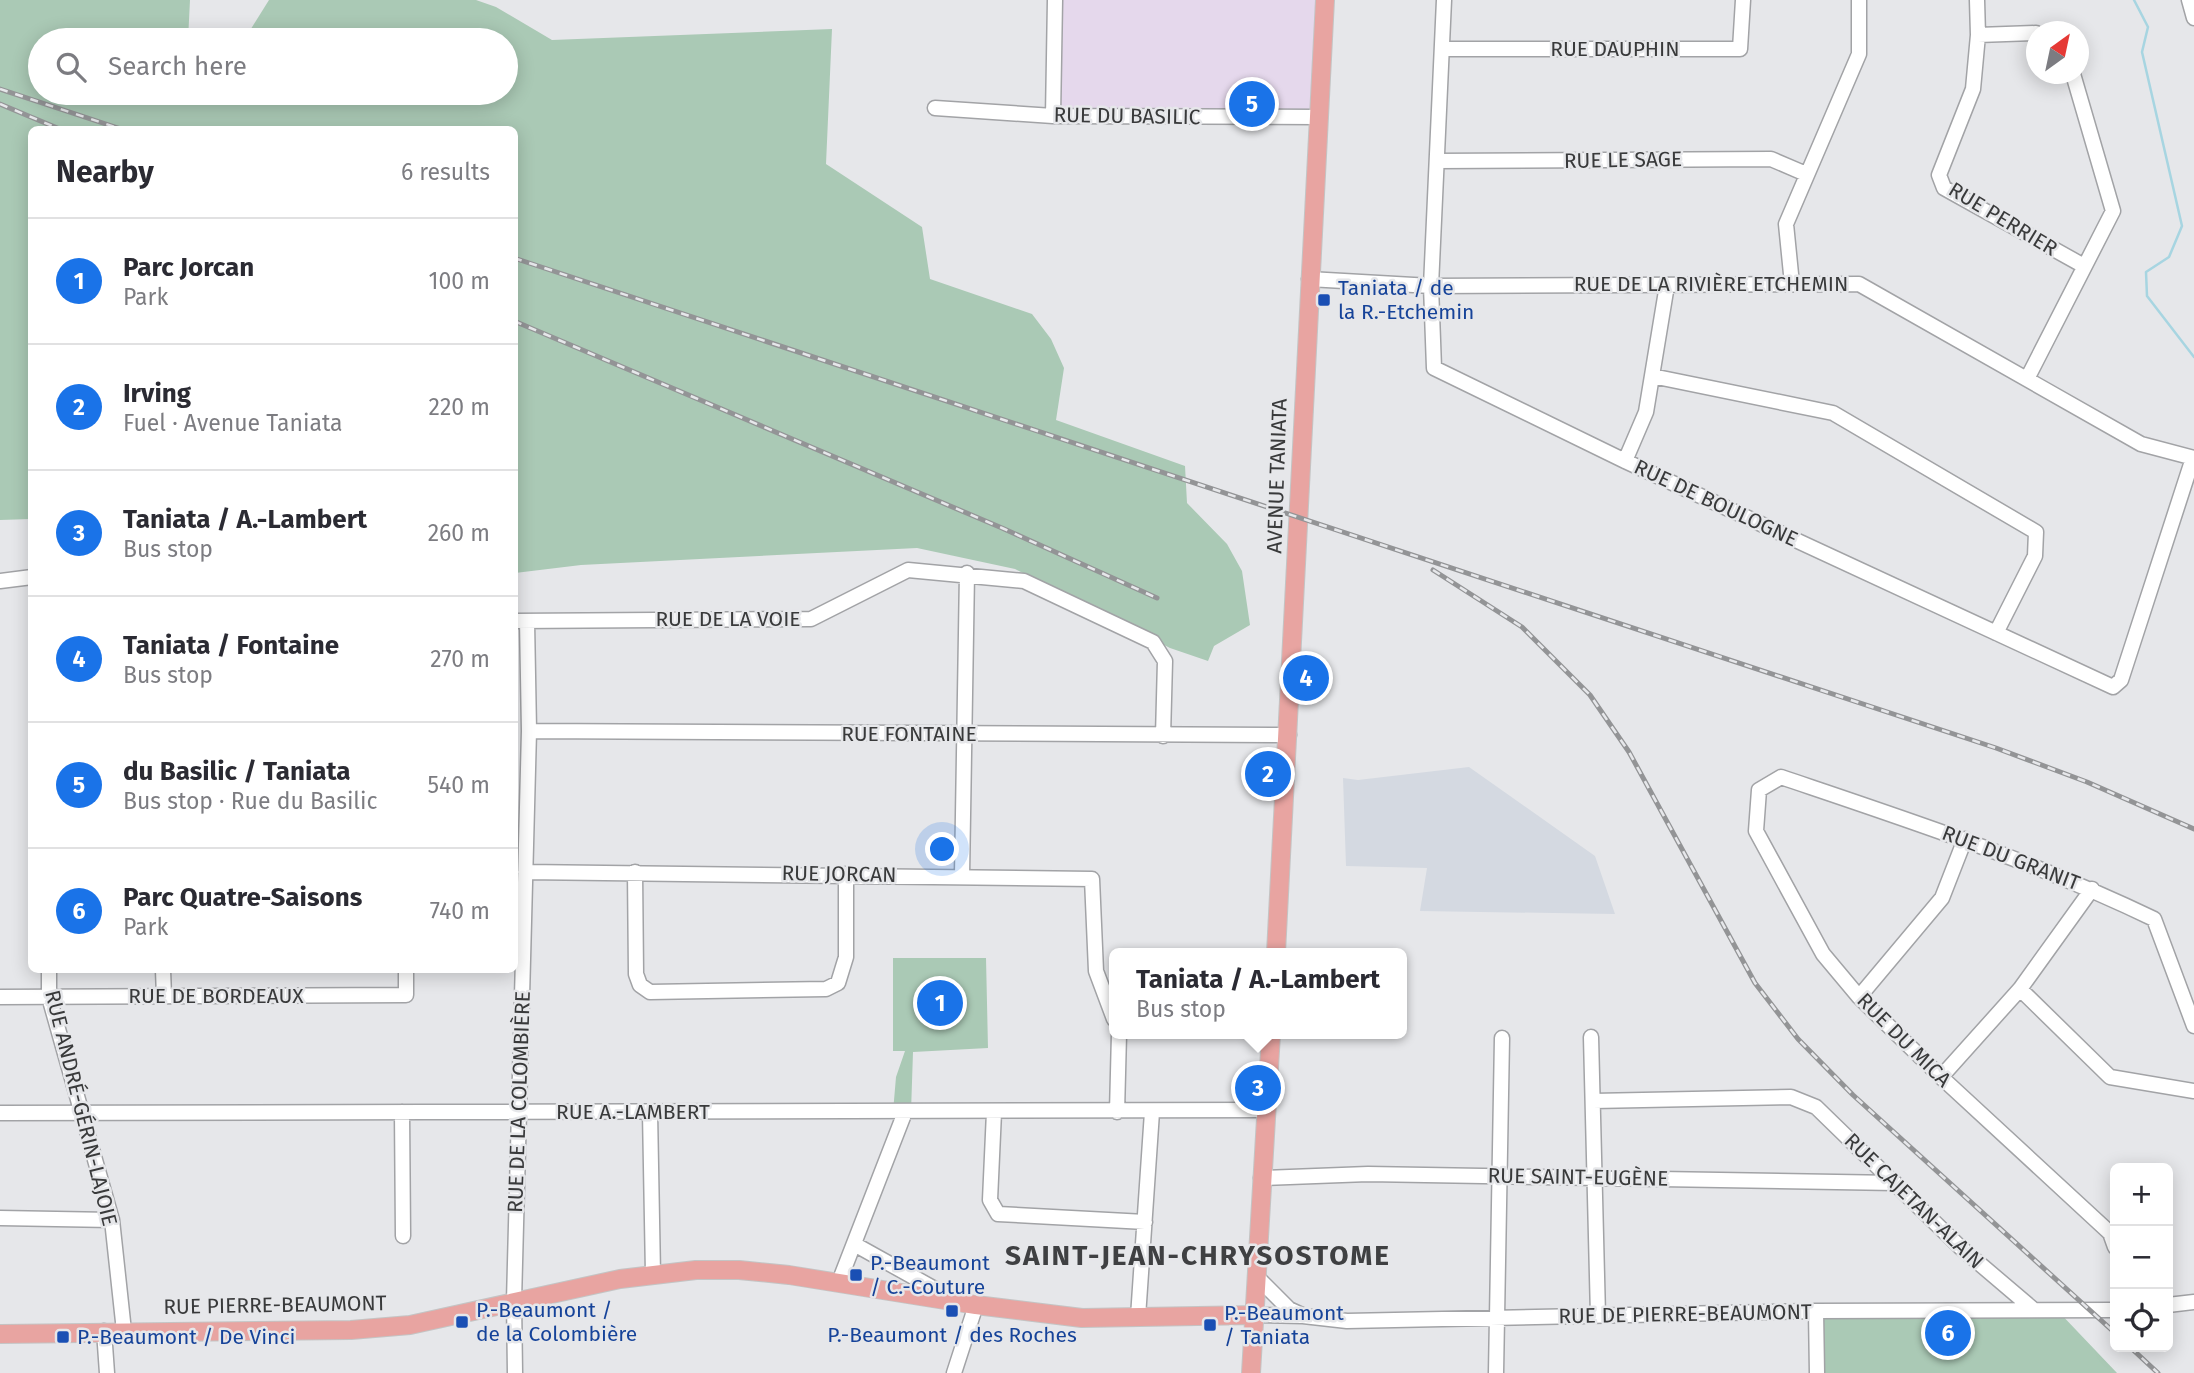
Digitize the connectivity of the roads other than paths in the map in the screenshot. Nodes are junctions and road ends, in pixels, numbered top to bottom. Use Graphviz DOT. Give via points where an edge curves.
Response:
graph roads {
  1 [pos="1055,0"];
  2 [pos="1325,0"];
  3 [pos="1444,0"];
  4 [pos="1743,0"];
  5 [pos="1859,0"];
  6 [pos="1977,0"];
  7 [pos="2189,0"];
  8 [pos="2194,18"];
  9 [pos="2026,33"];
  10 [pos="1978,35"];
  11 [pos="1441,49"];
  12 [pos="2076,84"];
  13 [pos="935,108"];
  14 [pos="1053,116"];
  15 [pos="1318,117"];
  16 [pos="1437,161"];
  17 [pos="1806,174"];
  18 [pos="2084,266"];
  19 [pos="1310,279"];
  20 [pos="1792,284"];
  21 [pos="1667,285"];
  22 [pos="1431,286"];
  23 [pos="1652,376"];
  24 [pos="2027,379"];
  25 [pos="2193,458"];
  26 [pos="1625,461"];
  27 [pos="967,573"];
  28 [pos="28,578"];
  29 [pos="0,581"];
  30 [pos="521,621"];
  31 [pos="1996,633"];
  32 [pos="529,731"];
  33 [pos="965,735"];
  34 [pos="1163,736"];
  35 [pos="1289,736"];
  36 [pos="1759,790"];
  37 [pos="1965,839"];
  38 [pos="526,872"];
  39 [pos="635,872"];
  40 [pos="846,874"];
  41 [pos="962,875"];
  42 [pos="2092,889"];
  43 [pos="1276,948"];
  44 [pos="49,973"];
  45 [pos="163,973"];
  46 [pos="406,973"];
  47 [pos="2020,989"];
  48 [pos="164,996"];
  49 [pos="0,997"];
  50 [pos="49,997"];
  51 [pos="1859,997"];
  52 [pos="1109,1004"];
  53 [pos="2194,1026"];
  54 [pos="1591,1037"];
  55 [pos="1502,1038"];
  56 [pos="1119,1039"];
  57 [pos="1271,1039"];
  58 [pos="1941,1077"];
  59 [pos="2194,1091"];
  60 [pos="1593,1101"];
  61 [pos="1266,1110"];
  62 [pos="402,1112"];
  63 [pos="519,1112"];
  64 [pos="650,1112"];
  65 [pos="905,1112"];
  66 [pos="994,1112"];
  67 [pos="1117,1112"];
  68 [pos="1152,1112"];
  69 [pos="0,1113"];
  70 [pos="82,1113"];
  71 [pos="1500,1175"];
  72 [pos="1261,1178"];
  73 [pos="1595,1178"];
  74 [pos="1895,1183"];
  75 [pos="0,1219"];
  76 [pos="112,1220"];
  77 [pos="1145,1222"];
  78 [pos="2110,1233"];
  79 [pos="403,1236"];
  80 [pos="854,1244"];
  81 [pos="653,1274"];
  82 [pos="1258,1278"];
  83 [pos="839,1282"];
  84 [pos="514,1301"];
  85 [pos="957,1302"];
  86 [pos="2194,1302"];
  87 [pos="2173,1304"];
  88 [pos="976,1305"];
  89 [pos="2034,1310"];
  90 [pos="2110,1310"];
  91 [pos="1816,1311"];
  92 [pos="1256,1315"];
  93 [pos="1303,1315"];
  94 [pos="1598,1316"];
  95 [pos="1138,1317"];
  96 [pos="1497,1318"];
  97 [pos="104,1331"];
  98 [pos="124,1331"];
  99 [pos="0,1334"];
  100 [pos="107,1373"];
  101 [pos="515,1373"];
  102 [pos="954,1373"];
  103 [pos="1251,1373"];
  104 [pos="1496,1373"];
  105 [pos="1817,1373"];
  1 -- 14 [label="street"];
  2 -- 15 [label="main road, AVENUE TANIATA"];
  3 -- 11 [label="street, RUE DE BOULOGNE"];
  4 -- 11 [label="street, RUE DAUPHIN" via="1740,49"];
  5 -- 17 [label="street" via="1859,54"];
  6 -- 10 [label="street, RUE PERRIER"];
  7 -- 8 [label="street"];
  9 -- 10 [label="street"];
  10 -- 18 [label="street, RUE PERRIER" via="1973,89 1939,175 1944,188"];
  11 -- 16 [label="street, RUE DE BOULOGNE"];
  12 -- 18 [label="street" via="2113,211"];
  13 -- 14 [label="street, RUE DU BASILIC"];
  14 -- 15 [label="street, RUE DU BASILIC"];
  15 -- 19 [label="main road, AVENUE TANIATA"];
  16 -- 17 [label="street, RUE LE SAGE" via="1771,159"];
  16 -- 22 [label="street, RUE DE BOULOGNE"];
  17 -- 20 [label="street" via="1786,224"];
  18 -- 24 [label="street"];
  19 -- 22 [label="street, RUE DE LA RIVIÈRE ETCHEMIN"];
  19 -- 35 [label="main road, AVENUE TANIATA"];
  20 -- 21 [label="street, RUE DE LA RIVIÈRE ETCHEMIN"];
  20 -- 24 [label="street, RUE DE LA RIVIÈRE ETCHEMIN" via="1859,284"];
  21 -- 22 [label="street, RUE DE LA RIVIÈRE ETCHEMIN"];
  21 -- 23 [label="street"];
  22 -- 26 [label="street, RUE DE BOULOGNE" via="1434,368"];
  23 -- 26 [label="street" via="1646,412"];
  23 -- 31 [label="street" via="1833,413 2036,532 2035,556"];
  24 -- 25 [label="street, RUE DE LA RIVIÈRE ETCHEMIN" via="2141,444"];
  25 -- 31 [label="street, RUE DE BOULOGNE" via="2121,680 2113,687"];
  26 -- 31 [label="street, RUE DE BOULOGNE"];
  27 -- 30 [label="street, RUE DE LA VOIE" via="908,570 811,619"];
  27 -- 33 [label="street"];
  27 -- 34 [label="street, RUE DE LA VOIE" via="1024,581 1153,642 1165,661"];
  28 -- 29 [label="street"];
  30 -- 32 [label="street, RUE DE LA COLOMBIÈRE"];
  32 -- 33 [label="street, RUE FONTAINE"];
  32 -- 38 [label="street, RUE DE LA COLOMBIÈRE"];
  33 -- 34 [label="street, RUE FONTAINE"];
  33 -- 41 [label="street"];
  34 -- 35 [label="street, RUE FONTAINE"];
  35 -- 43 [label="main road, AVENUE TANIATA"];
  36 -- 37 [label="street, RUE DU GRANIT" via="1781,777"];
  36 -- 51 [label="street, RUE DU MICA" via="1756,831 1823,954"];
  37 -- 42 [label="street, RUE DU GRANIT"];
  37 -- 51 [label="street" via="1942,898"];
  38 -- 39 [label="street, RUE JORCAN"];
  38 -- 63 [label="street, RUE DE LA COLOMBIÈRE"];
  39 -- 40 [label="street, RUE JORCAN"];
  39 -- 40 [label="street" via="636,974 640,985 650,992 825,989 838,983 846,957"];
  40 -- 41 [label="street, RUE JORCAN"];
  41 -- 52 [label="street, RUE JORCAN" via="1092,879 1096,971"];
  42 -- 47 [label="street"];
  42 -- 53 [label="street, RUE DU GRANIT" via="2154,919"];
  44 -- 50 [label="street, RUE ANDRÉ-GÉRIN-LAJOIE"];
  45 -- 48 [label="street"];
  46 -- 48 [label="street, RUE DE BORDEAUX" via="406,995"];
  47 -- 58 [label="street"];
  47 -- 59 [label="street" via="2110,1077"];
  48 -- 50 [label="street, RUE DE BORDEAUX"];
  49 -- 50 [label="street, RUE DE BORDEAUX"];
  50 -- 70 [label="street, RUE ANDRÉ-GÉRIN-LAJOIE"];
  51 -- 58 [label="street, RUE DU MICA"];
  54 -- 60 [label="street"];
  55 -- 71 [label="street"];
  56 -- 67 [label="street"];
  57 -- 61 [label="main road"];
  58 -- 78 [label="street, RUE DU MICA"];
  60 -- 73 [label="street"];
  60 -- 74 [label="street, RUE CAJETAN-ALAIN" via="1791,1097 1816,1107"];
  61 -- 68 [label="street, RUE A.-LAMBERT"];
  61 -- 72 [label="main road"];
  62 -- 63 [label="street, RUE A.-LAMBERT"];
  62 -- 70 [label="street, RUE A.-LAMBERT"];
  62 -- 79 [label="street"];
  63 -- 64 [label="street, RUE A.-LAMBERT"];
  63 -- 84 [label="street, RUE DE LA COLOMBIÈRE"];
  64 -- 65 [label="street, RUE A.-LAMBERT"];
  64 -- 81 [label="street"];
  65 -- 66 [label="street, RUE A.-LAMBERT"];
  65 -- 80 [label="street"];
  66 -- 67 [label="street, RUE A.-LAMBERT"];
  66 -- 77 [label="street" via="990,1200 998,1214"];
  67 -- 68 [label="street, RUE A.-LAMBERT"];
  68 -- 77 [label="street"];
  69 -- 70 [label="street, RUE A.-LAMBERT"];
  70 -- 76 [label="street, RUE ANDRÉ-GÉRIN-LAJOIE"];
  71 -- 72 [label="street, RUE SAINT-EUGÈNE"];
  71 -- 73 [label="street, RUE SAINT-EUGÈNE"];
  71 -- 96 [label="street"];
  72 -- 82 [label="main road"];
  73 -- 74 [label="street, RUE SAINT-EUGÈNE"];
  73 -- 94 [label="street"];
  74 -- 89 [label="street, RUE CAJETAN-ALAIN"];
  75 -- 76 [label="street"];
  76 -- 98 [label="street, RUE ANDRÉ-GÉRIN-LAJOIE"];
  77 -- 95 [label="street"];
  80 -- 83 [label="street"];
  80 -- 85 [label="street"];
  81 -- 83 [label="main road, RUE PIERRE-BEAUMONT" via="738,1270"];
  81 -- 84 [label="main road, RUE PIERRE-BEAUMONT"];
  82 -- 92 [label="main road"];
  82 -- 93 [label="street" via="1289,1310"];
  83 -- 85 [label="main road, RUE PIERRE-BEAUMONT"];
  84 -- 98 [label="main road, RUE PIERRE-BEAUMONT" via="410,1325 351,1330"];
  84 -- 101 [label="street, RUE DE LA COLOMBIÈRE"];
  85 -- 88 [label="main road, RUE PIERRE-BEAUMONT"];
  86 -- 87 [label="street"];
  88 -- 95 [label="main road, RUE PIERRE-BEAUMONT" via="1082,1318"];
  88 -- 102 [label="street"];
  89 -- 90 [label="street, RUE DE PIERRE-BEAUMONT"];
  89 -- 91 [label="street, RUE DE PIERRE-BEAUMONT"];
  91 -- 94 [label="street, RUE DE PIERRE-BEAUMONT"];
  91 -- 105 [label="street"];
  92 -- 93 [label="street, RUE DE PIERRE-BEAUMONT"];
  92 -- 95 [label="main road, RUE PIERRE-BEAUMONT"];
  92 -- 103 [label="main road"];
  93 -- 96 [label="street, RUE DE PIERRE-BEAUMONT" via="1347,1321"];
  94 -- 96 [label="street, RUE DE PIERRE-BEAUMONT"];
  96 -- 104 [label="street"];
  97 -- 98 [label="main road, RUE PIERRE-BEAUMONT"];
  97 -- 99 [label="main road, RUE PIERRE-BEAUMONT"];
  97 -- 100 [label="street"];
}
